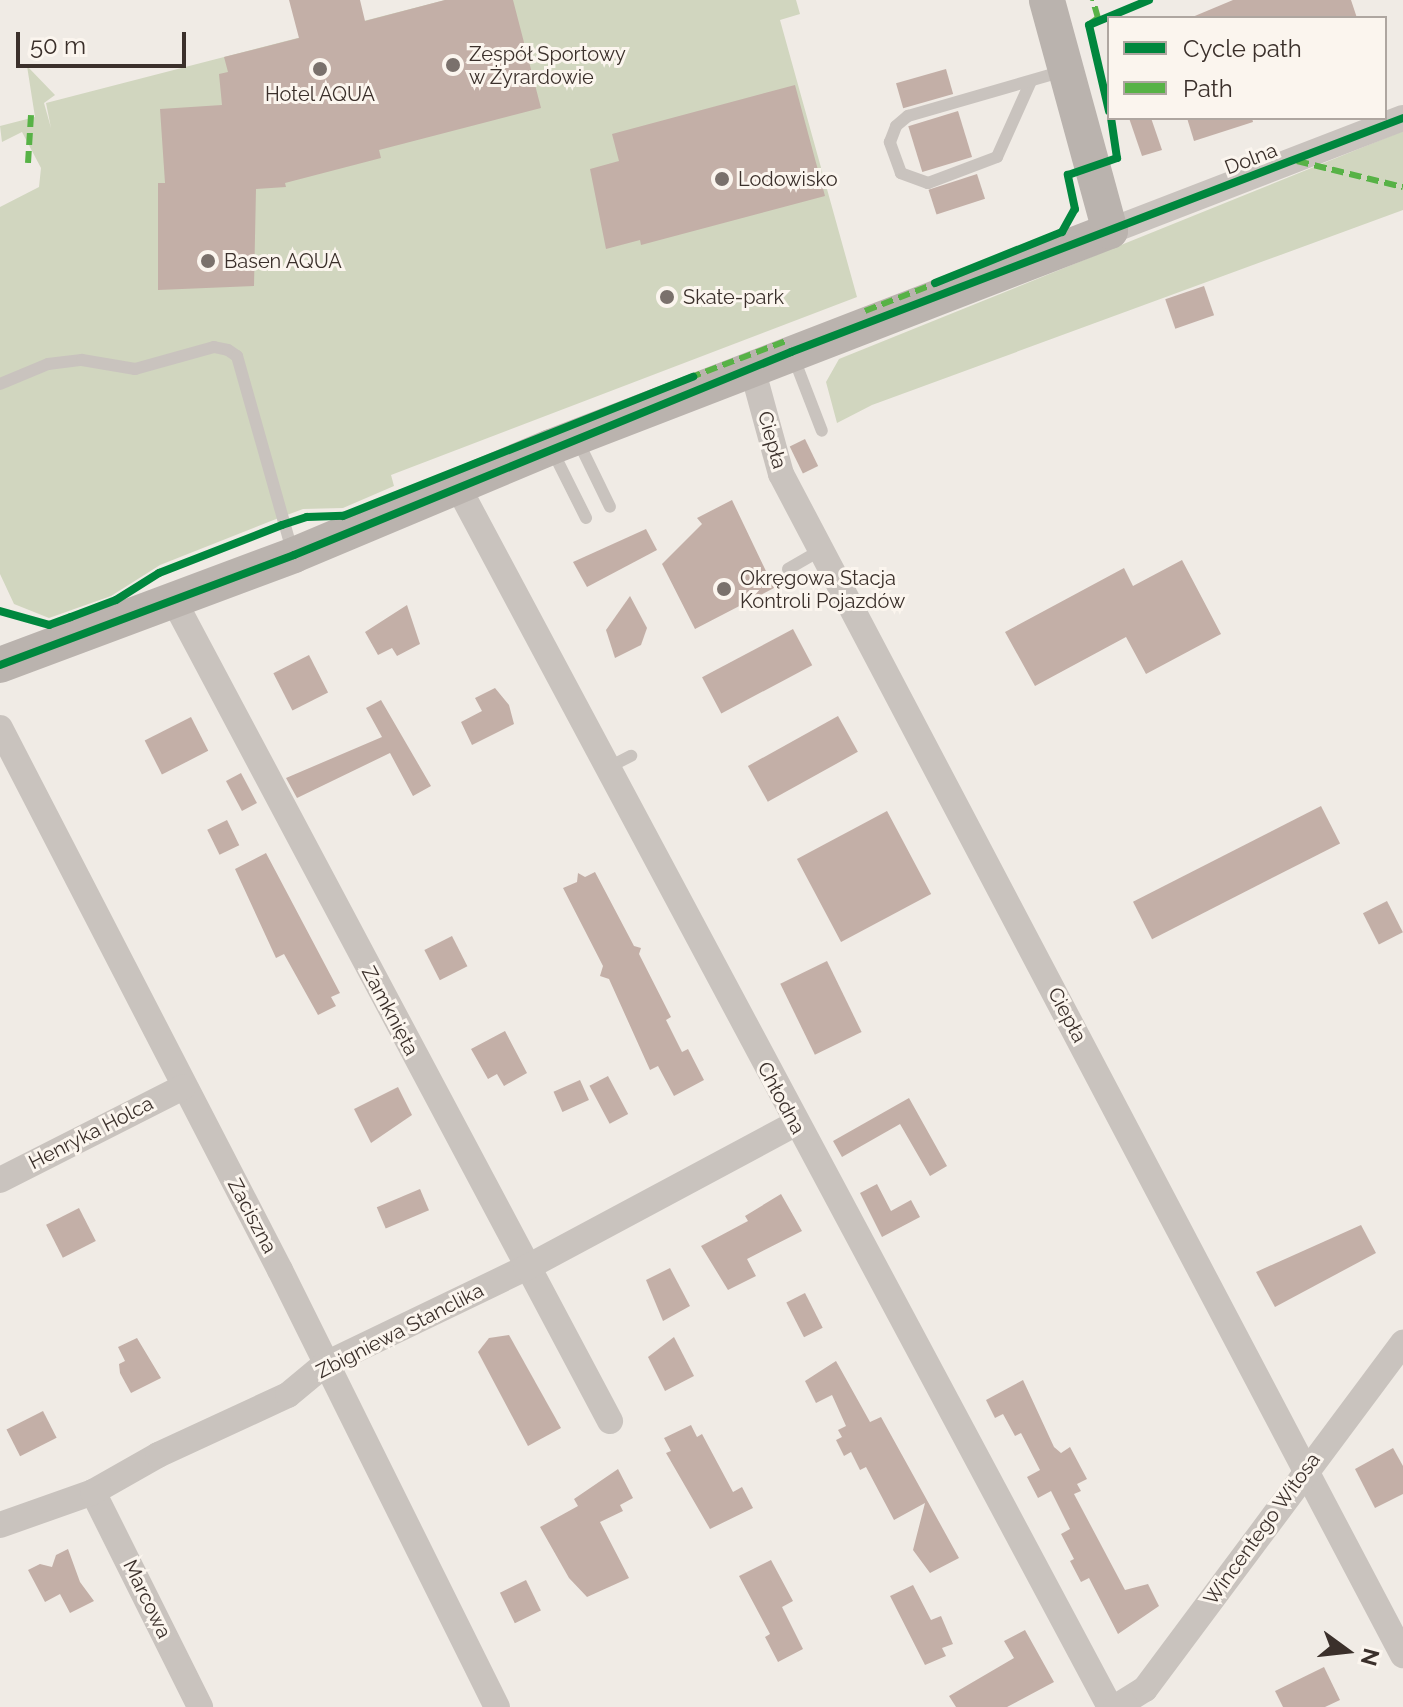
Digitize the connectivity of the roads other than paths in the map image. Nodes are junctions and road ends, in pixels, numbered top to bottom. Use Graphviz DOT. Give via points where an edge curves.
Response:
graph roads {
  1 [pos="1047,0"];
  2 [pos="1065,70"];
  3 [pos="1031,81"];
  4 [pos="1403,118"];
  5 [pos="1110,231"];
  6 [pos="791,352"];
  7 [pos="752,368"];
  8 [pos="0,384"];
  9 [pos="822,431"];
  10 [pos="564,442"];
  11 [pos="458,487"];
  12 [pos="610,507"];
  13 [pos="586,518"];
  14 [pos="821,550"];
  15 [pos="294,555"];
  16 [pos="788,569"];
  17 [pos="173,599"];
  18 [pos="2,658"];
  19 [pos="0,728"];
  20 [pos="183,1087"];
  21 [pos="794,1124"];
  22 [pos="0,1180"];
  23 [pos="526,1268"];
  24 [pos="1403,1343"];
  25 [pos="324,1365"];
  26 [pos="610,1421"];
  27 [pos="1306,1467"];
  28 [pos="93,1492"];
  29 [pos="0,1525"];
  30 [pos="1403,1655"];
  31 [pos="200,1707"];
  32 [pos="497,1707"];
  33 [pos="1113,1707"];
  1 -- 2 [label="street"];
  2 -- 3 [label="lane"];
  2 -- 5 [label="street"];
  3 -- 3 [label="lane" via="997,157 928,183 901,173 890,142 904,118"];
  4 -- 5 [label="street, Dolna"];
  5 -- 6 [label="street"];
  6 -- 7 [label="street"];
  6 -- 9 [label="lane"];
  7 -- 10 [label="street"];
  7 -- 14 [label="street, Ciepła" via="781,474"];
  8 -- 15 [label="lane" via="48,364 82,360 135,369 214,347 228,350 237,356"];
  10 -- 11 [label="street"];
  10 -- 12 [label="lane"];
  10 -- 13 [label="lane"];
  11 -- 15 [label="street"];
  11 -- 21 [label="street, Chłodna" via="620,762"];
  14 -- 16 [label="lane"];
  14 -- 27 [label="street, Ciepła"];
  15 -- 17 [label="street"];
  17 -- 18 [label="street"];
  17 -- 23 [label="street, Zamknięta"];
  19 -- 20 [label="street, Zaciszna"];
  20 -- 22 [label="street, Henryka Holca"];
  20 -- 25 [label="street, Zaciszna"];
  21 -- 23 [label="street, Zbigniewa Stanclika"];
  21 -- 33 [label="street, Chłodna"];
  23 -- 25 [label="street, Zbigniewa Stanclika"];
  23 -- 26 [label="street, Zamknięta"];
  24 -- 27 [label="street, Wincentego Witosa"];
  25 -- 28 [label="street, Zbigniewa Stanclika" via="288,1395 158,1455"];
  25 -- 32 [label="street, Zaciszna"];
  27 -- 30 [label="street, Ciepła"];
  27 -- 33 [label="street, Wincentego Witosa" via="1145,1689"];
  28 -- 29 [label="street, Zbigniewa Stanclika"];
  28 -- 31 [label="street, Marcowa"];
}
